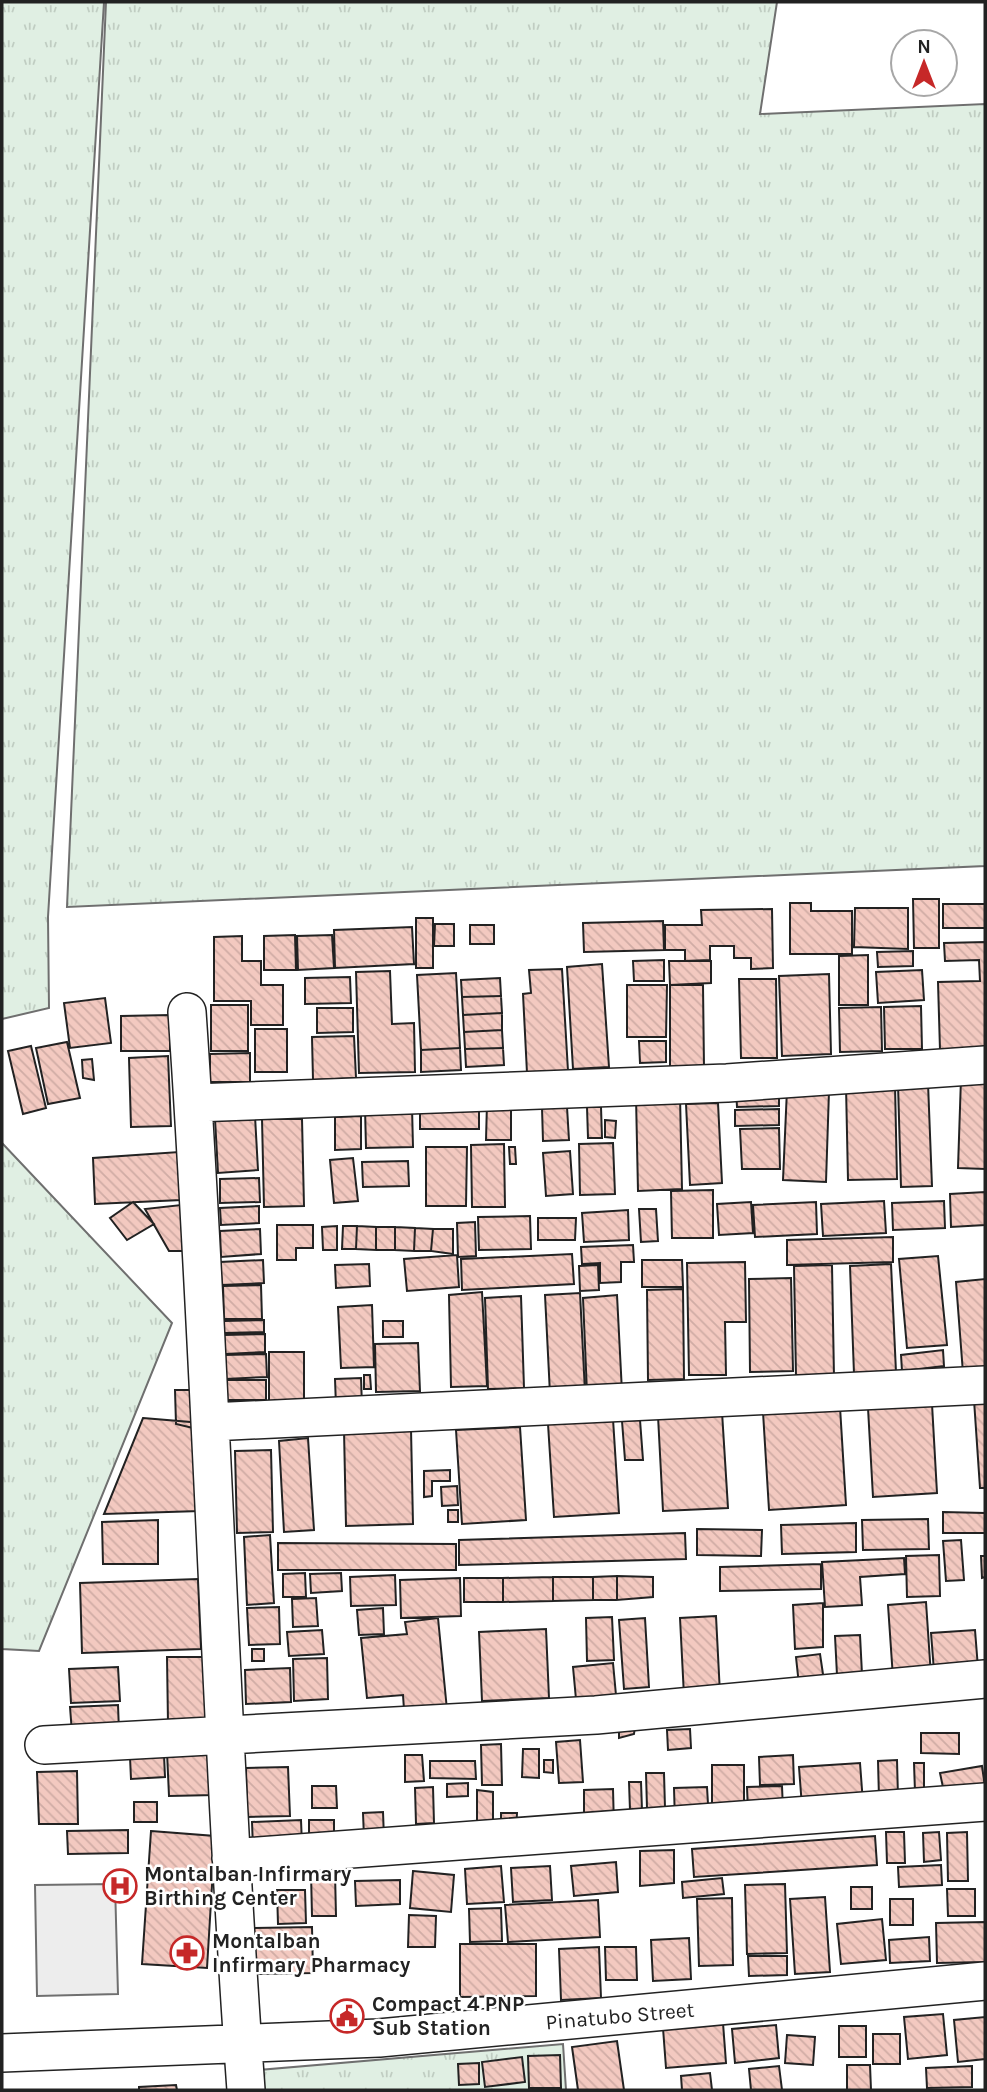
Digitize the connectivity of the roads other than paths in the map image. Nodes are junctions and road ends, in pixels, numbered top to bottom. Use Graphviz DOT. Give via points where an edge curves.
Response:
graph roads {
  1 [pos="187,1012"];
  2 [pos="985,1065"];
  3 [pos="194,1103"];
  4 [pos="985,1385"];
  5 [pos="211,1422"];
  6 [pos="985,1679"];
  7 [pos="224,1737"];
  8 [pos="44,1745"];
  9 [pos="985,1802"];
  10 [pos="231,1858"];
  11 [pos="985,1981"];
  12 [pos="243,2046"];
  13 [pos="2,2053"];
  14 [pos="246,2090"];
  1 -- 3 [label="street"];
  2 -- 3 [label="street" via="727,1083"];
  3 -- 5 [label="street"];
  4 -- 5 [label="street"];
  5 -- 7 [label="street"];
  6 -- 7 [label="street" via="596,1715"];
  7 -- 8 [label="street"];
  7 -- 10 [label="street"];
  9 -- 10 [label="street"];
  10 -- 12 [label="street"];
  11 -- 12 [label="street, Pinatubo Street" via="379,2038"];
  12 -- 13 [label="street, Pinatubo Street"];
  12 -- 14 [label="street"];
}
